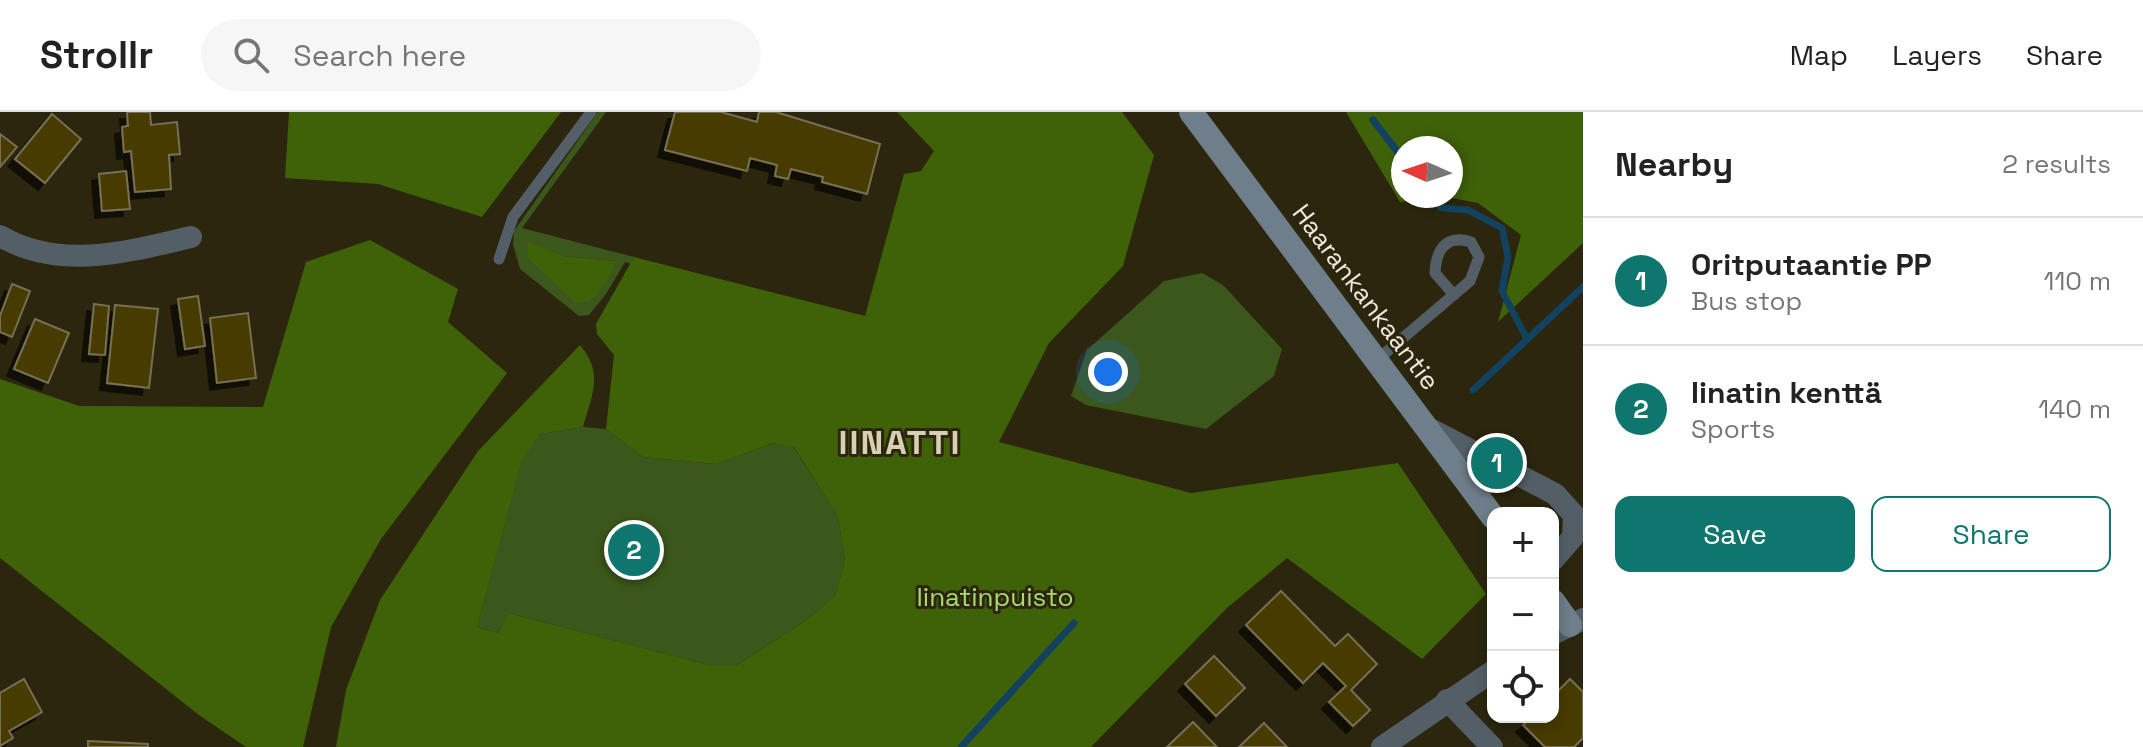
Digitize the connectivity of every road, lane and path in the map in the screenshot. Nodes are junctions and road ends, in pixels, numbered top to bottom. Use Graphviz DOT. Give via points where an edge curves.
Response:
graph roads {
  1 [pos="591,112"];
  2 [pos="1191,112"];
  3 [pos="0,236"];
  4 [pos="191,237"];
  5 [pos="499,259"];
  6 [pos="1454,295"];
  7 [pos="1377,360"];
  8 [pos="1430,429"];
  9 [pos="1487,509"];
  10 [pos="1559,553"];
  11 [pos="1487,675"];
  12 [pos="1447,700"];
  13 [pos="1382,747"];
  14 [pos="1492,747"];
  1 -- 5 [label="lane" via="513,217"];
  2 -- 7 [label="street, Haarankankaantie"];
  3 -- 4 [label="street" via="26,251 73,256 124,253"];
  6 -- 6 [label="lane" via="1470,281 1479,257 1471,242 1459,238 1436,255 1435,273"];
  6 -- 7 [label="lane"];
  7 -- 8 [label="street, Haarankankaantie"];
  8 -- 9 [label="street, Haarankankaantie"];
  8 -- 10 [label="street" via="1555,494 1574,515 1573,537"];
  11 -- 12 [label="street"];
  12 -- 13 [label="street"];
  12 -- 14 [label="street"];
}
